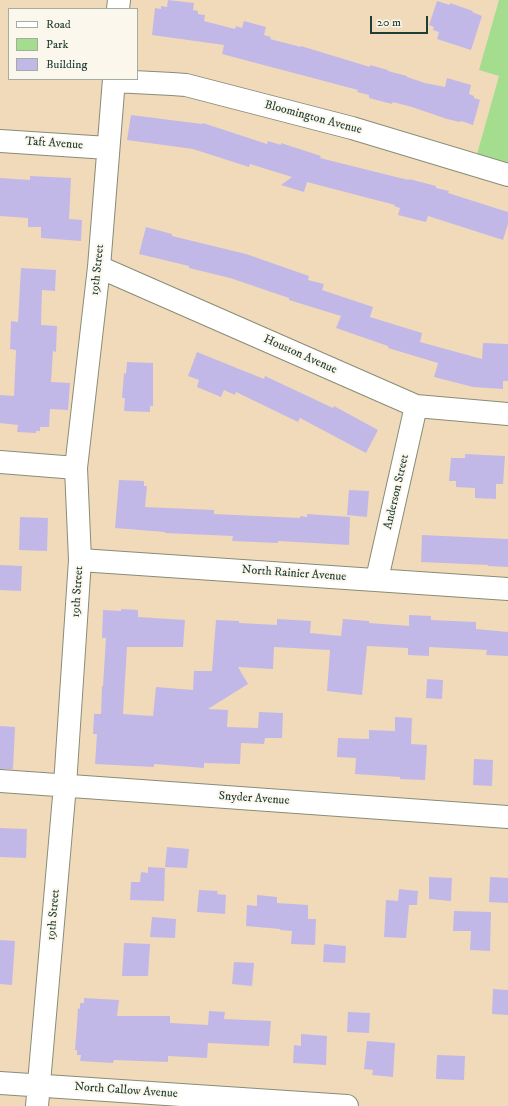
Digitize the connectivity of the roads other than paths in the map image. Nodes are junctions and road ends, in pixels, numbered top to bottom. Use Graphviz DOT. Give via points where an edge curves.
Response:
graph roads {
  1 [pos="114,80"];
  2 [pos="0,140"];
  3 [pos="108,148"];
  4 [pos="508,175"];
  5 [pos="99,267"];
  6 [pos="416,406"];
  7 [pos="508,414"];
  8 [pos="0,462"];
  9 [pos="76,468"];
  10 [pos="80,560"];
  11 [pos="377,579"];
  12 [pos="508,589"];
  13 [pos="0,782"];
  14 [pos="65,786"];
  15 [pos="508,817"];
  16 [pos="0,1083"];
  17 [pos="38,1096"];
  18 [pos="347,1106"];
  1 -- 3 [label="street, 19th Street"];
  1 -- 4 [label="street, Bloomington Avenue" via="186,85 352,128"];
  2 -- 3 [label="street, Taft Avenue"];
  3 -- 5 [label="street, 19th Street"];
  5 -- 6 [label="street, Houston Avenue"];
  5 -- 9 [label="street, 19th Street"];
  6 -- 7 [label="street, Houston Avenue"];
  6 -- 11 [label="street, Anderson Street"];
  8 -- 9 [label="street"];
  9 -- 10 [label="street, 19th Street"];
  10 -- 11 [label="street, North Rainier Avenue"];
  10 -- 14 [label="street, 19th Street"];
  11 -- 12 [label="street, North Rainier Avenue"];
  13 -- 14 [label="street, Snyder Avenue"];
  14 -- 15 [label="street, Snyder Avenue"];
  14 -- 17 [label="street, 19th Street"];
  16 -- 17 [label="street, North Callow Avenue"];
  17 -- 18 [label="street, North Callow Avenue"];
}
